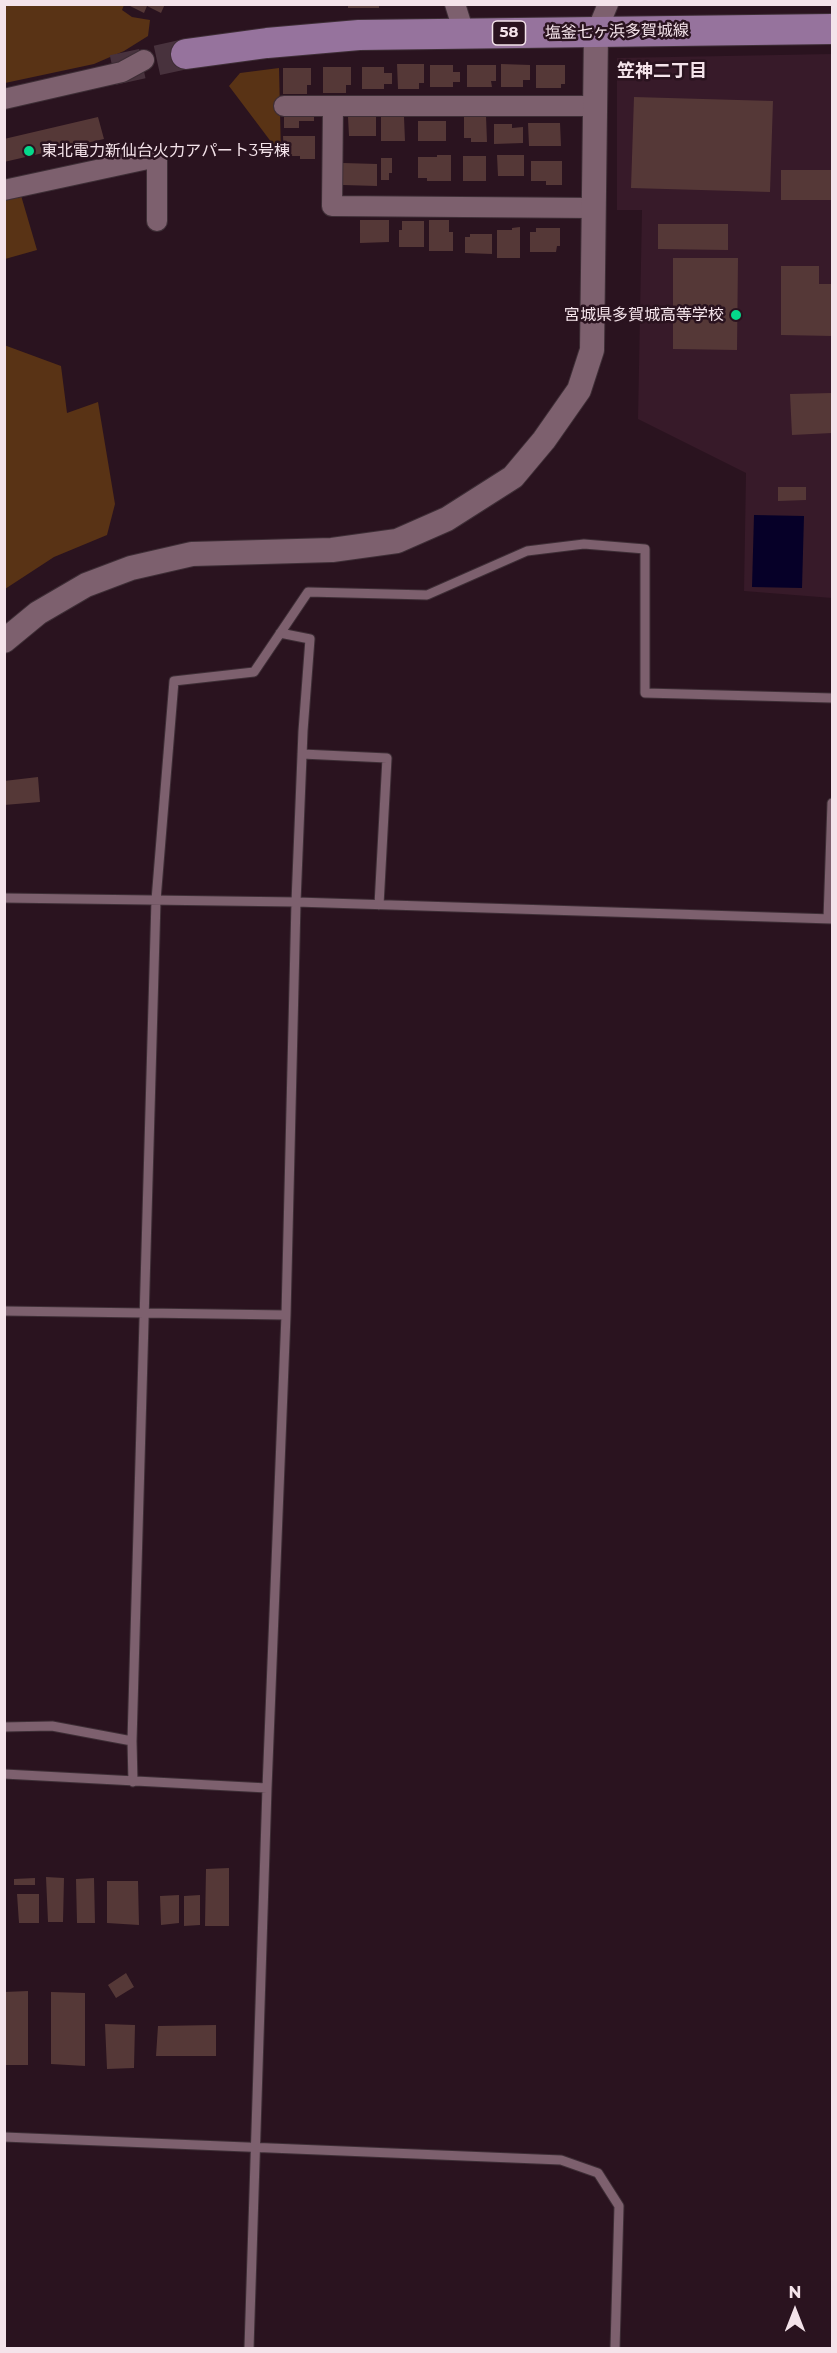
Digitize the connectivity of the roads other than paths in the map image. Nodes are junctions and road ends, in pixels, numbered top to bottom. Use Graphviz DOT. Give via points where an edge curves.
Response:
graph roads {
  1 [pos="455,4"];
  2 [pos="608,4"];
  3 [pos="832,29"];
  4 [pos="464,33"];
  5 [pos="596,33"];
  6 [pos="186,54"];
  7 [pos="144,60"];
  8 [pos="4,99"];
  9 [pos="284,106"];
  10 [pos="333,106"];
  11 [pos="595,106"];
  12 [pos="4,190"];
  13 [pos="592,208"];
  14 [pos="157,221"];
  15 [pos="280,633"];
  16 [pos="4,641"];
  17 [pos="832,698"];
  18 [pos="302,754"];
  19 [pos="832,803"];
  20 [pos="4,898"];
  21 [pos="156,900"];
  22 [pos="296,902"];
  23 [pos="379,905"];
  24 [pos="830,919"];
  25 [pos="4,1311"];
  26 [pos="146,1313"];
  27 [pos="286,1316"];
  28 [pos="4,1727"];
  29 [pos="132,1741"];
  30 [pos="4,1774"];
  31 [pos="134,1782"];
  32 [pos="267,1788"];
  33 [pos="4,2137"];
  34 [pos="255,2148"];
  35 [pos="249,2349"];
  36 [pos="615,2349"];
  1 -- 4 [label="street"];
  2 -- 5 [label="street"];
  3 -- 5 [label="main road, 塩釜七ヶ浜多賀城線 / 58"];
  4 -- 5 [label="main road, 塩釜七ヶ浜多賀城線 / 58"];
  4 -- 6 [label="main road, 塩釜七ヶ浜多賀城線 / 58" via="359,35"];
  5 -- 11 [label="street"];
  7 -- 8 [label="street" via="122,72"];
  9 -- 10 [label="street"];
  10 -- 11 [label="street"];
  10 -- 13 [label="street" via="332,206"];
  11 -- 13 [label="street"];
  12 -- 14 [label="street" via="157,157"];
  13 -- 16 [label="street" via="591,350 579,390 513,477 447,519 397,541 332,550 192,554 131,568 86,585 38,613"];
  15 -- 17 [label="lane" via="308,592 427,594 527,551 584,544 645,549 645,693"];
  15 -- 18 [label="lane" via="310,639"];
  15 -- 21 [label="lane" via="254,672 174,681"];
  18 -- 22 [label="lane"];
  18 -- 23 [label="lane" via="387,758"];
  19 -- 24 [label="lane"];
  20 -- 21 [label="lane"];
  21 -- 22 [label="lane"];
  21 -- 26 [label="lane"];
  22 -- 23 [label="lane"];
  22 -- 27 [label="lane"];
  23 -- 24 [label="lane"];
  25 -- 26 [label="lane"];
  26 -- 27 [label="lane"];
  26 -- 29 [label="lane"];
  27 -- 32 [label="lane"];
  28 -- 29 [label="lane" via="52,1726"];
  29 -- 31 [label="lane"];
  30 -- 31 [label="lane"];
  31 -- 32 [label="lane"];
  32 -- 34 [label="lane"];
  33 -- 34 [label="lane"];
  34 -- 35 [label="lane"];
  34 -- 36 [label="lane" via="561,2160 598,2173 619,2206"];
}
